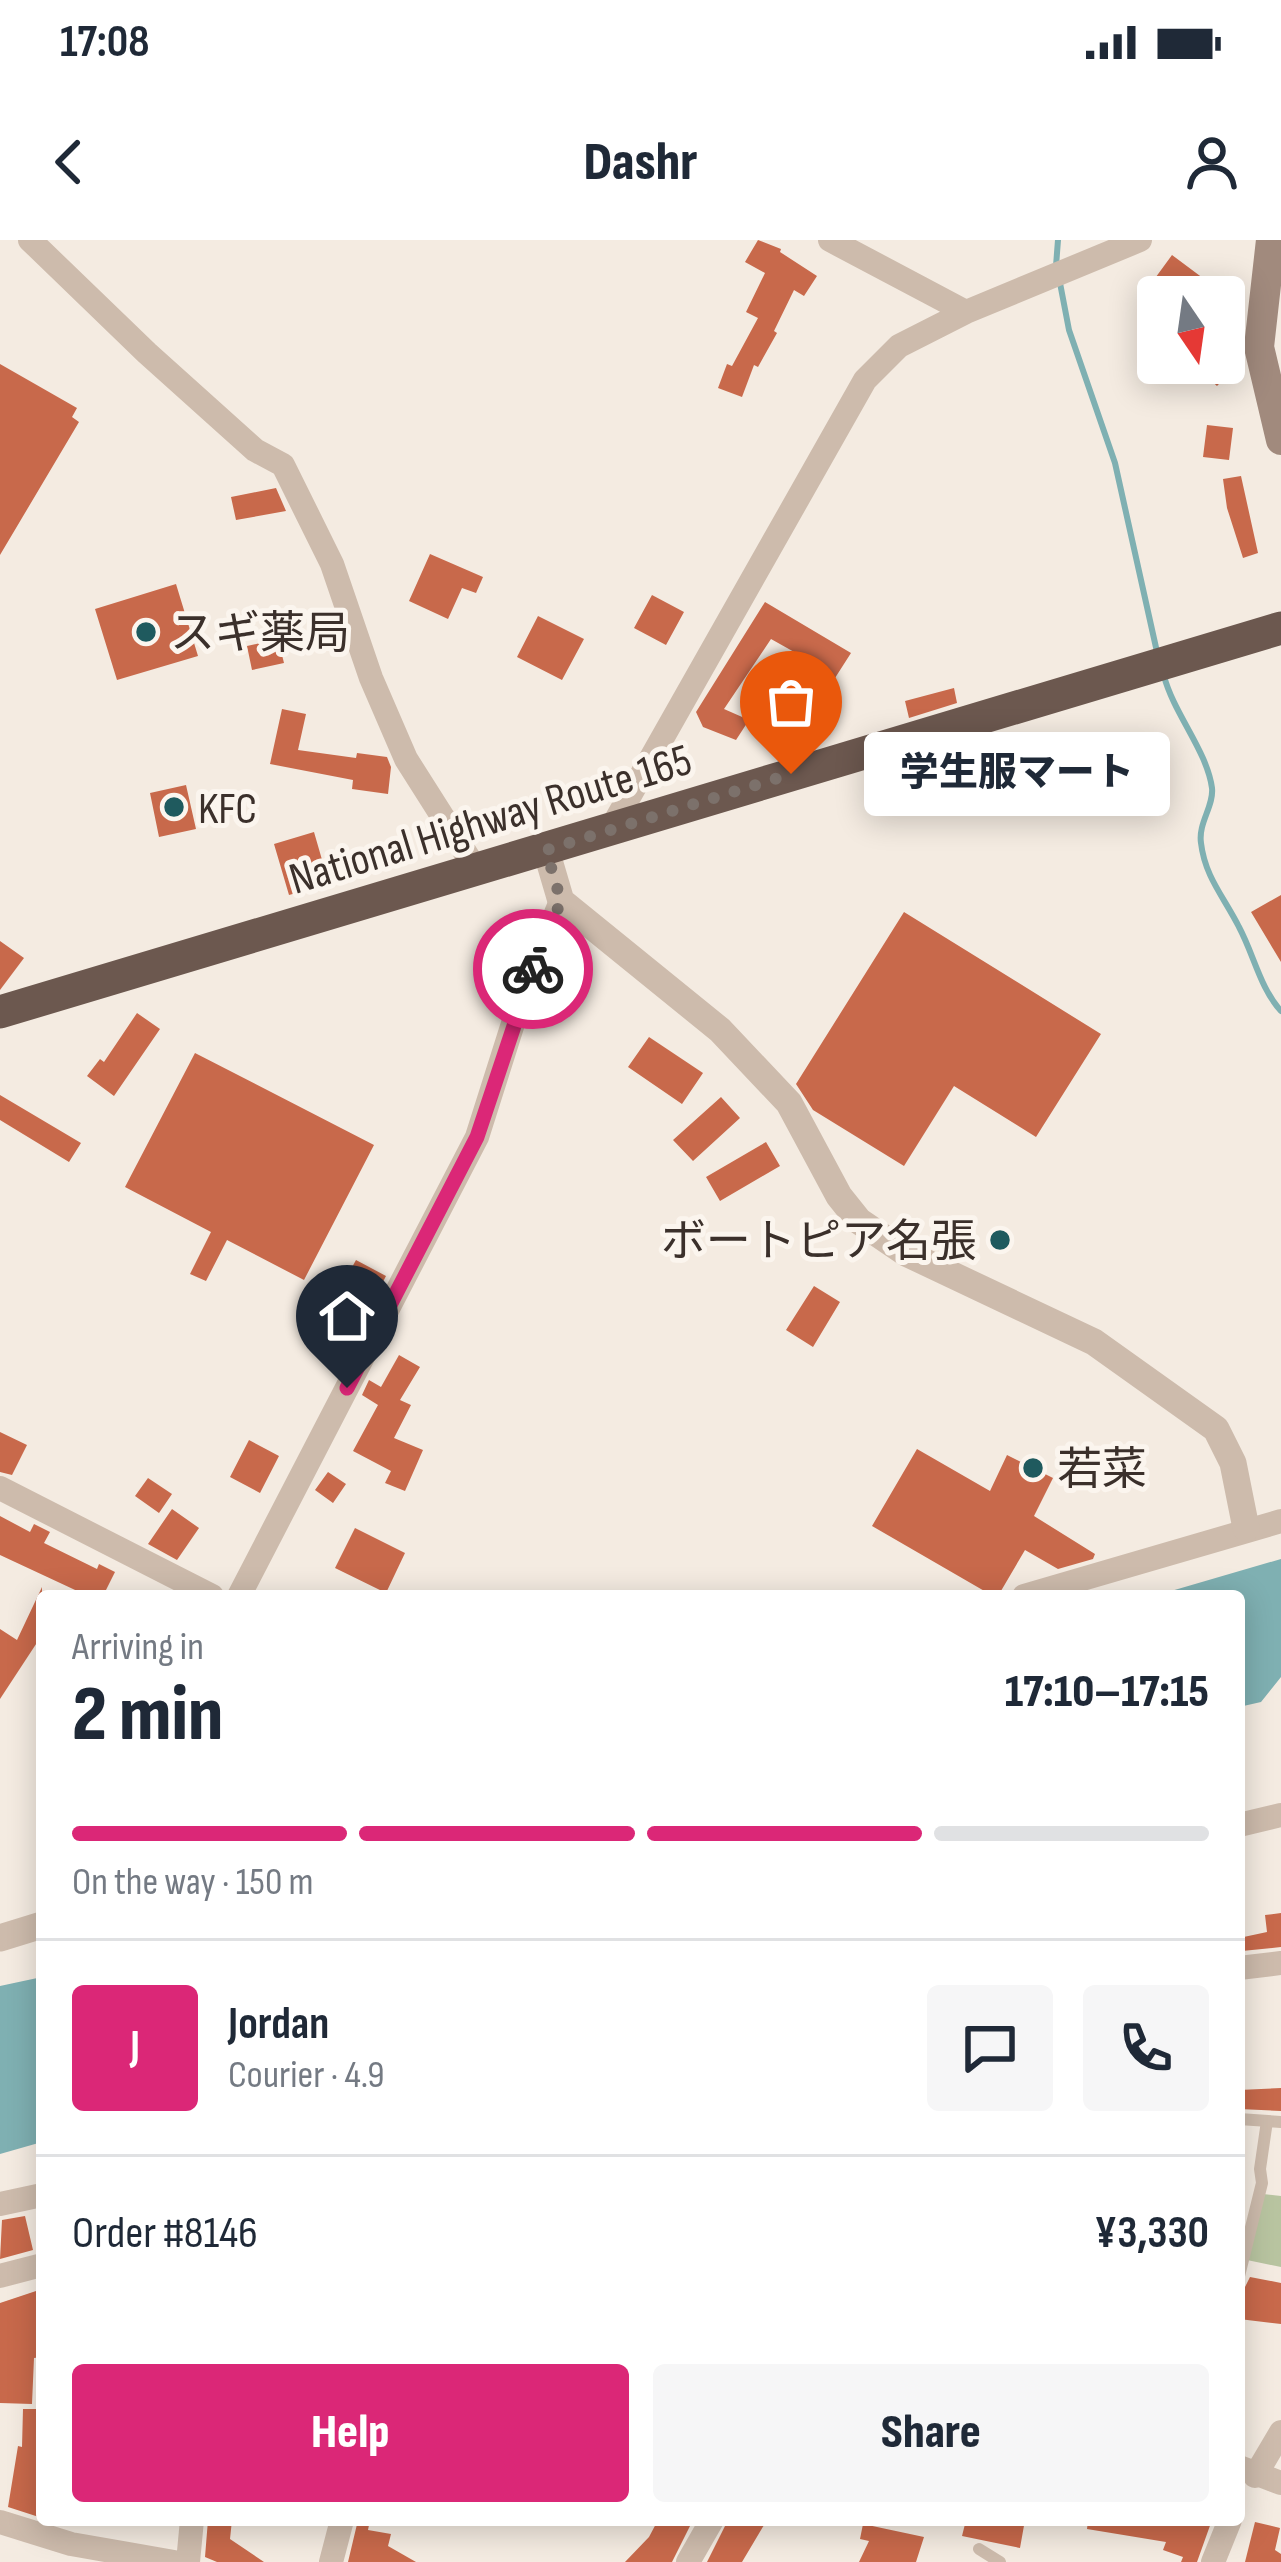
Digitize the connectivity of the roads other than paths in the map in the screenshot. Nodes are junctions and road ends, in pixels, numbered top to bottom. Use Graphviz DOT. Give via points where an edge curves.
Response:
graph roads {
  1 [pos="30,240"];
  2 [pos="830,240"];
  3 [pos="1066,240"];
  4 [pos="1140,240"];
  5 [pos="1271,240"];
  6 [pos="1065,269"];
  7 [pos="966,311"];
  8 [pos="1281,440"];
  9 [pos="1281,628"];
  10 [pos="612,827"];
  11 [pos="546,850"];
  12 [pos="477,872"];
  13 [pos="561,901"];
  14 [pos="0,1012"];
  15 [pos="0,1488"];
  16 [pos="1281,1521"];
  17 [pos="1246,1528"];
  18 [pos="200,1590"];
  19 [pos="241,1590"];
  20 [pos="1044,1590"];
  21 [pos="1281,1815"];
  22 [pos="1245,1824"];
  23 [pos="36,1927"];
  24 [pos="0,1938"];
  25 [pos="1281,1963"];
  26 [pos="1245,1967"];
  27 [pos="1274,2122"];
  28 [pos="36,2196"];
  29 [pos="0,2204"];
  30 [pos="1245,2252"];
  31 [pos="36,2267"];
  32 [pos="0,2276"];
  33 [pos="1281,2432"];
  34 [pos="1245,2478"];
  35 [pos="1281,2483"];
  36 [pos="0,2522"];
  37 [pos="191,2526"];
  38 [pos="340,2526"];
  39 [pos="709,2526"];
  40 [pos="1228,2526"];
  41 [pos="979,2549"];
  42 [pos="173,2562"];
  43 [pos="188,2562"];
  44 [pos="331,2562"];
  45 [pos="688,2562"];
  46 [pos="1000,2562"];
  47 [pos="1213,2562"];
  1 -- 12 [label="street" via="255,450 283,465 332,564 406,759"];
  2 -- 7 [label="street"];
  3 -- 6 [label="street"];
  4 -- 6 [label="street"];
  5 -- 8 [label="main road" via="1259,346"];
  6 -- 7 [label="street"];
  7 -- 10 [label="street" via="899,346 865,380"];
  9 -- 10 [label="highway, National Highway Route 165"];
  10 -- 11 [label="highway, National Highway Route 165"];
  11 -- 12 [label="highway, National Highway Route 165"];
  11 -- 13 [label="street"];
  12 -- 14 [label="highway, National Highway Route 165"];
  13 -- 17 [label="street" via="750,1058 789,1103 860,1221 906,1253 1094,1342 1216,1429 1233,1463"];
  13 -- 19 [label="street" via="477,1137"];
  15 -- 18 [label="street"];
  16 -- 17 [label="street"];
  17 -- 20 [label="street"];
  21 -- 22 [label="street"];
  23 -- 24 [label="street"];
  25 -- 26 [label="street"];
  27 -- 30 [label="lane"];
  28 -- 29 [label="street"];
  31 -- 32 [label="street"];
  33 -- 34 [label="street"];
  34 -- 35 [label="street"];
  36 -- 42 [label="street"];
  37 -- 43 [label="street"];
  38 -- 44 [label="street"];
  39 -- 45 [label="street"];
  40 -- 47 [label="street"];
  41 -- 46 [label="lane"];
}
